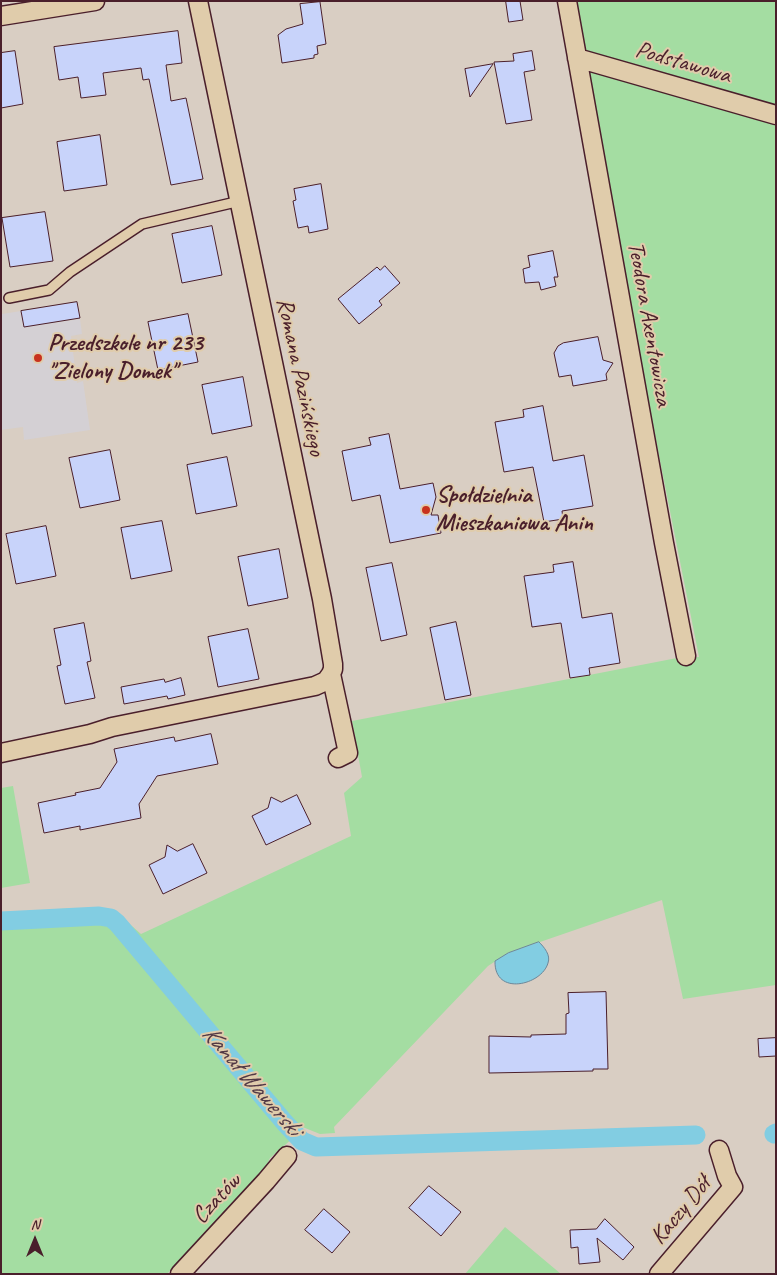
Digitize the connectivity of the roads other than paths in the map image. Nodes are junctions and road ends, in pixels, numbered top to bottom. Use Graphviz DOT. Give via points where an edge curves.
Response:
graph roads {
  1 [pos="95,1"];
  2 [pos="198,1"];
  3 [pos="567,1"];
  4 [pos="1,16"];
  5 [pos="577,58"];
  6 [pos="776,115"];
  7 [pos="240,201"];
  8 [pos="8,298"];
  9 [pos="686,656"];
  10 [pos="331,674"];
  11 [pos="1,753"];
  12 [pos="338,758"];
  13 [pos="719,1150"];
  14 [pos="287,1156"];
  15 [pos="181,1273"];
  16 [pos="659,1274"];
  1 -- 4 [label="street"];
  2 -- 7 [label="street, Romana Pazińskiego"];
  3 -- 5 [label="street, Teodora Axentowicza"];
  5 -- 6 [label="street, Podstawowa"];
  5 -- 9 [label="street, Teodora Axentowicza"];
  7 -- 8 [label="lane" via="142,224 70,272 49,290"];
  7 -- 10 [label="street, Romana Pazińskiego" via="322,599 333,664"];
  10 -- 11 [label="street" via="326,681 315,686"];
  10 -- 12 [label="street, Romana Pazińskiego" via="348,753"];
  13 -- 16 [label="street, Kaczy Dół" via="726,1176 733,1187"];
  14 -- 15 [label="street, Czatów"];
}
